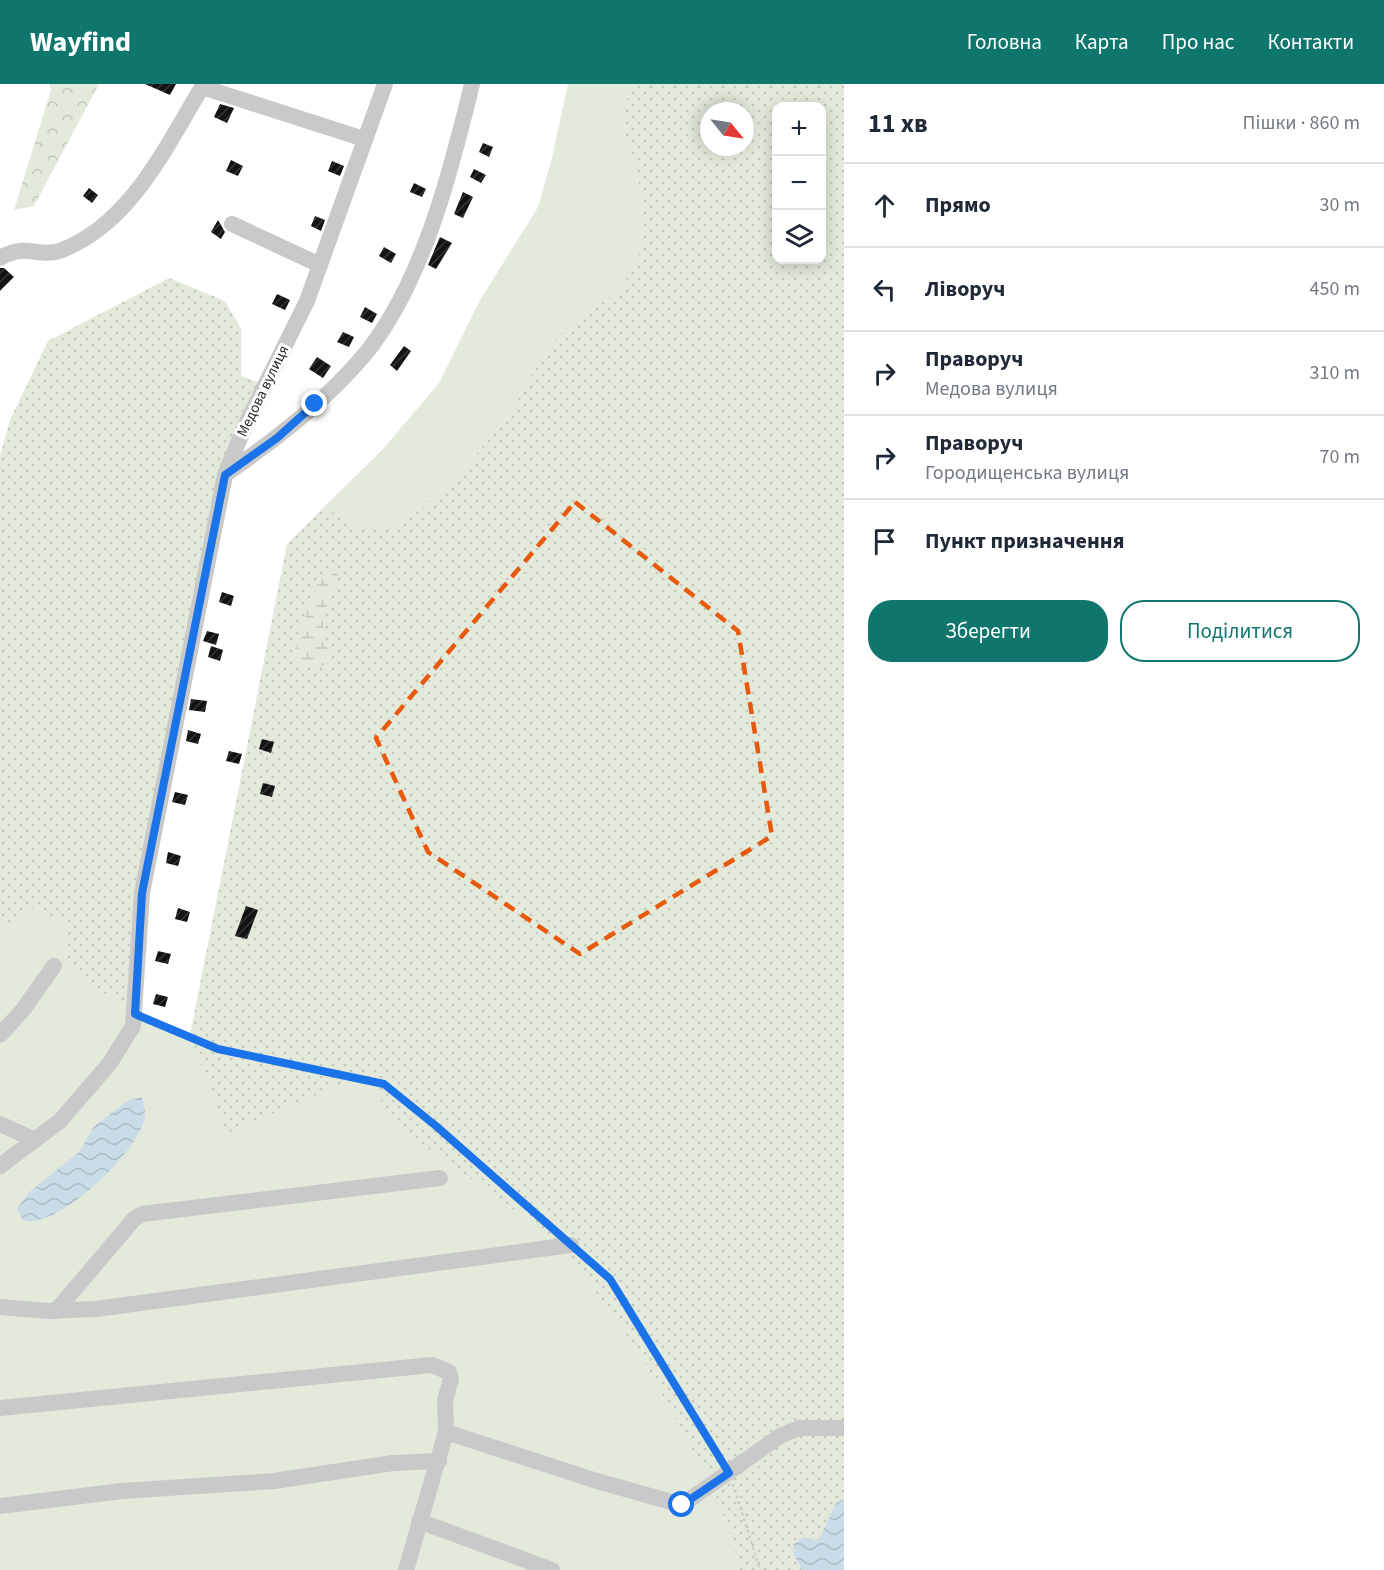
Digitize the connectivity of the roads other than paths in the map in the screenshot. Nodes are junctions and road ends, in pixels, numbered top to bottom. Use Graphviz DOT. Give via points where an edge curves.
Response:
graph roads {
  1 [pos="385,84"];
  2 [pos="472,84"];
  3 [pos="203,85"];
  4 [pos="364,139"];
  5 [pos="232,224"];
  6 [pos="0,258"];
  7 [pos="320,265"];
  8 [pos="225,475"];
  9 [pos="54,966"];
  10 [pos="0,1035"];
  11 [pos="0,1124"];
  12 [pos="35,1140"];
  13 [pos="0,1166"];
  14 [pos="440,1178"];
  15 [pos="570,1245"];
  16 [pos="0,1307"];
  17 [pos="56,1311"];
  18 [pos="0,1408"];
  19 [pos="844,1428"];
  20 [pos="446,1432"];
  21 [pos="439,1461"];
  22 [pos="0,1506"];
  23 [pos="419,1521"];
  24 [pos="406,1570"];
  25 [pos="552,1570"];
  1 -- 4 [label="street, Медова вулиця"];
  2 -- 8 [label="street" via="443,193 405,288 387,321 341,381 277,438"];
  3 -- 4 [label="street"];
  3 -- 6 [label="street" via="140,185 108,220 61,251 22,249"];
  4 -- 7 [label="street, Медова вулиця"];
  5 -- 7 [label="street"];
  7 -- 8 [label="street, Медова вулиця" via="307,302"];
  8 -- 12 [label="street, Медова вулиця" via="142,893 133,1026 110,1063 60,1121"];
  9 -- 10 [label="street"];
  11 -- 12 [label="street"];
  12 -- 13 [label="street, Медова вулиця"];
  14 -- 17 [label="street" via="142,1214"];
  15 -- 17 [label="street" via="96,1309"];
  16 -- 17 [label="street"];
  18 -- 20 [label="street" via="432,1365 449,1372 451,1379 446,1400"];
  19 -- 20 [label="street" via="799,1428 780,1436 682,1505"];
  20 -- 21 [label="street"];
  21 -- 22 [label="street" via="393,1462 274,1480 122,1491"];
  21 -- 23 [label="street"];
  23 -- 24 [label="street"];
  23 -- 25 [label="street"];
}
